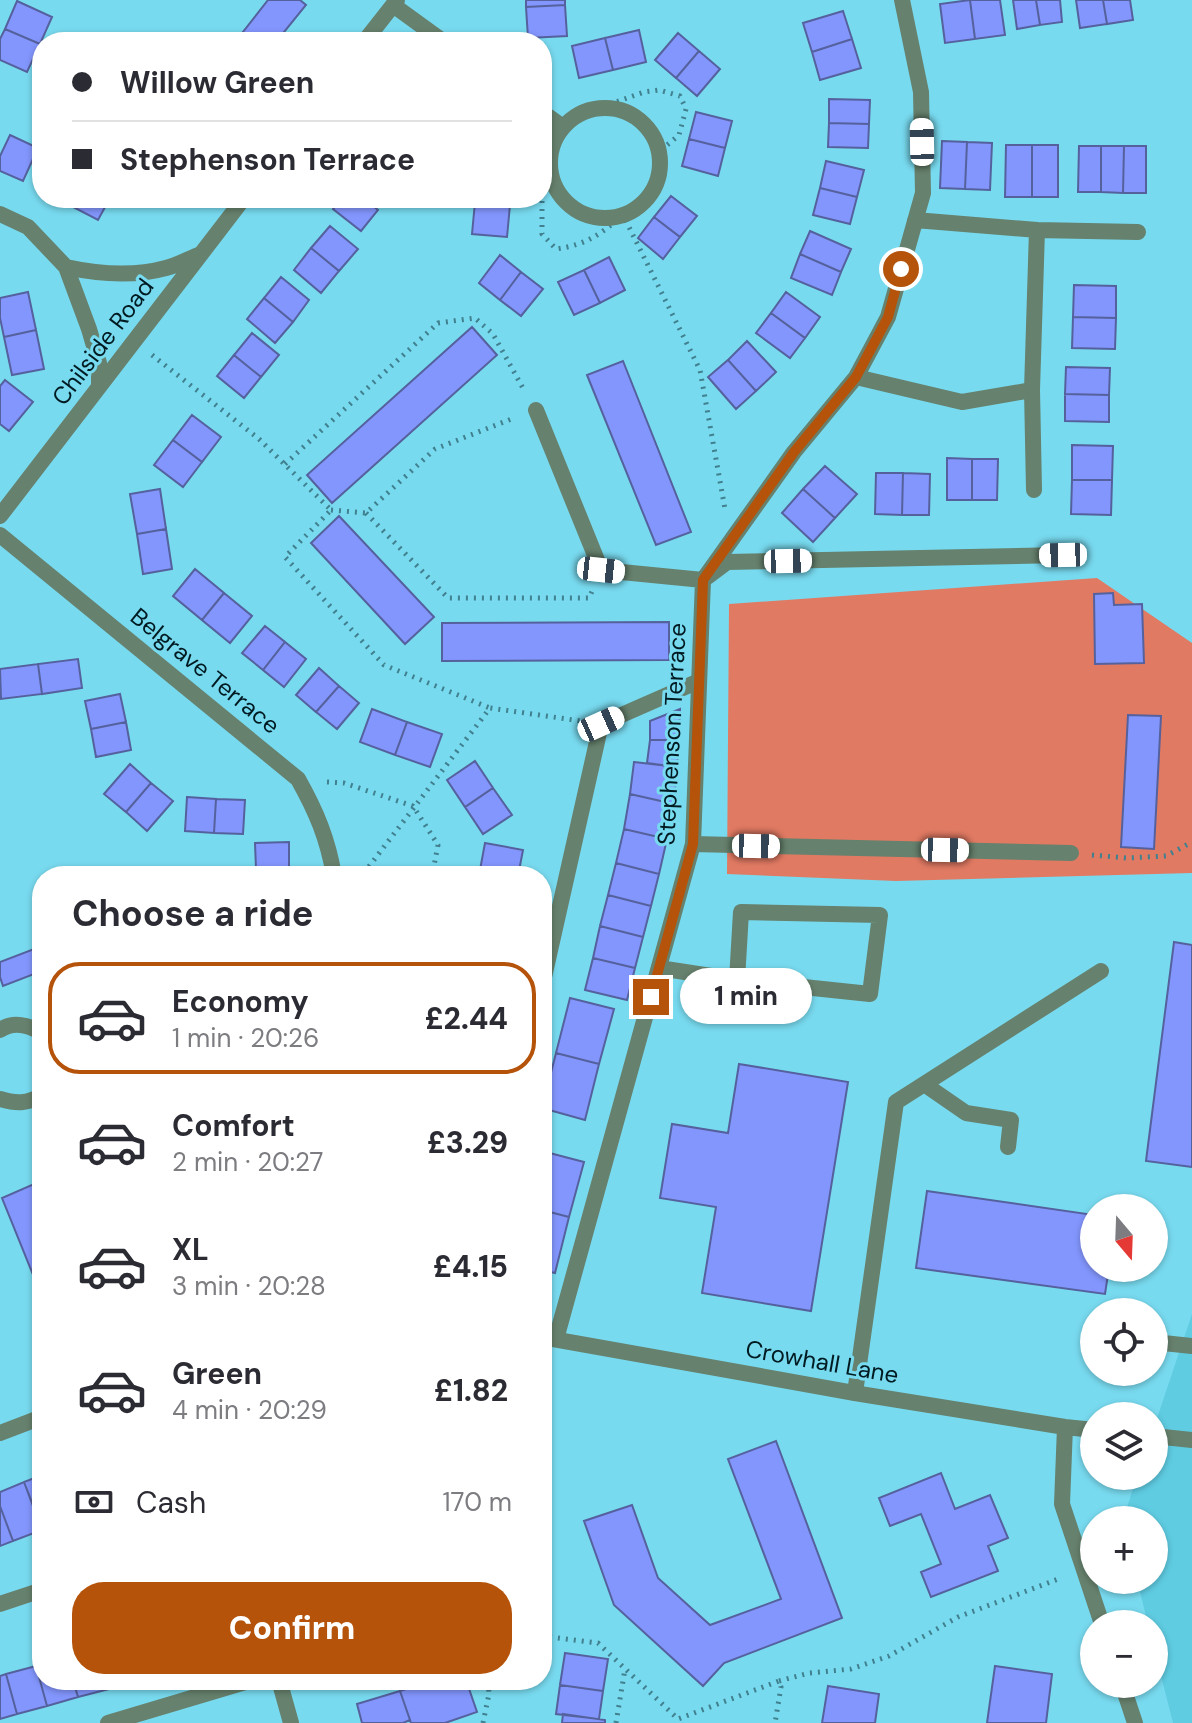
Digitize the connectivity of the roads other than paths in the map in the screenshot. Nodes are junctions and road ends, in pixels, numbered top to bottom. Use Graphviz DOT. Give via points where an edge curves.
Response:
graph roads {
  1 [pos="902,0"];
  2 [pos="395,3"];
  3 [pos="372,32"];
  4 [pos="431,32"];
  5 [pos="552,119"];
  6 [pos="563,127"];
  7 [pos="552,150"];
  8 [pos="552,175"];
  9 [pos="236,208"];
  10 [pos="0,214"];
  11 [pos="915,220"];
  12 [pos="1037,230"];
  13 [pos="1138,232"];
  14 [pos="201,254"];
  15 [pos="66,267"];
  16 [pos="856,377"];
  17 [pos="99,386"];
  18 [pos="1032,390"];
  19 [pos="536,410"];
  20 [pos="1034,490"];
  21 [pos="0,516"];
  22 [pos="0,535"];
  23 [pos="1063,555"];
  24 [pos="703,580"];
  25 [pos="699,681"];
  26 [pos="693,844"];
  27 [pos="1071,853"];
  28 [pos="332,866"];
  29 [pos="552,942"];
  30 [pos="659,968"];
  31 [pos="1101,971"];
  32 [pos="737,980"];
  33 [pos="32,1028"];
  34 [pos="0,1030"];
  35 [pos="924,1084"];
  36 [pos="0,1099"];
  37 [pos="32,1101"];
  38 [pos="1008,1147"];
  39 [pos="552,1328"];
  40 [pos="552,1339"];
  41 [pos="1168,1343"];
  42 [pos="1192,1346"];
  43 [pos="855,1393"];
  44 [pos="32,1421"];
  45 [pos="1065,1427"];
  46 [pos="1080,1429"];
  47 [pos="0,1433"];
  48 [pos="1168,1437"];
  49 [pos="1192,1440"];
  50 [pos="32,1593"];
  51 [pos="0,1604"];
  52 [pos="1097,1610"];
  53 [pos="219,1690"];
  54 [pos="282,1690"];
  55 [pos="1127,1698"];
  56 [pos="108,1723"];
  57 [pos="291,1723"];
  58 [pos="1135,1723"];
  1 -- 11 [label="street" via="921,92 923,193"];
  2 -- 3 [label="street"];
  2 -- 4 [label="street"];
  5 -- 6 [label="street"];
  6 -- 7 [label="street"];
  6 -- 8 [label="street" via="602,107 629,112 656,140 660,170 653,192 639,206 611,218 578,210 563,198"];
  9 -- 14 [label="street, Chilside Road"];
  10 -- 15 [label="street" via="28,227"];
  11 -- 12 [label="street"];
  11 -- 16 [label="street" via="888,317"];
  12 -- 13 [label="street"];
  12 -- 18 [label="street"];
  14 -- 15 [label="street" via="166,268 130,273"];
  14 -- 17 [label="street, Chilside Road"];
  15 -- 17 [label="street" via="99,363"];
  16 -- 18 [label="street" via="962,402"];
  16 -- 24 [label="street" via="794,452"];
  17 -- 21 [label="street, Chilside Road"];
  18 -- 20 [label="street"];
  19 -- 24 [label="street" via="601,570"];
  22 -- 28 [label="street, Belgrave Terrace" via="298,779 318,815"];
  23 -- 24 [label="street" via="727,562"];
  24 -- 25 [label="street, Stephenson Terrace"];
  25 -- 26 [label="street, Stephenson Terrace"];
  25 -- 29 [label="street" via="601,724"];
  26 -- 27 [label="street"];
  26 -- 30 [label="street, Stephenson Terrace"];
  30 -- 32 [label="street"];
  30 -- 39 [label="street, Stephenson Terrace"];
  31 -- 35 [label="street"];
  32 -- 32 [label="street" via="741,912 880,915 870,994"];
  33 -- 34 [label="street" via="23,1024"];
  35 -- 38 [label="street" via="966,1113 1011,1120"];
  35 -- 43 [label="street" via="896,1102"];
  36 -- 37 [label="street"];
  40 -- 43 [label="street, Crowhall Lane"];
  41 -- 42 [label="street"];
  43 -- 45 [label="street, Crowhall Lane"];
  44 -- 47 [label="street"];
  45 -- 46 [label="street, Crowhall Lane"];
  45 -- 52 [label="street" via="1062,1504"];
  48 -- 49 [label="street"];
  50 -- 51 [label="street"];
  53 -- 56 [label="street"];
  54 -- 57 [label="street"];
  55 -- 58 [label="street"];
}
